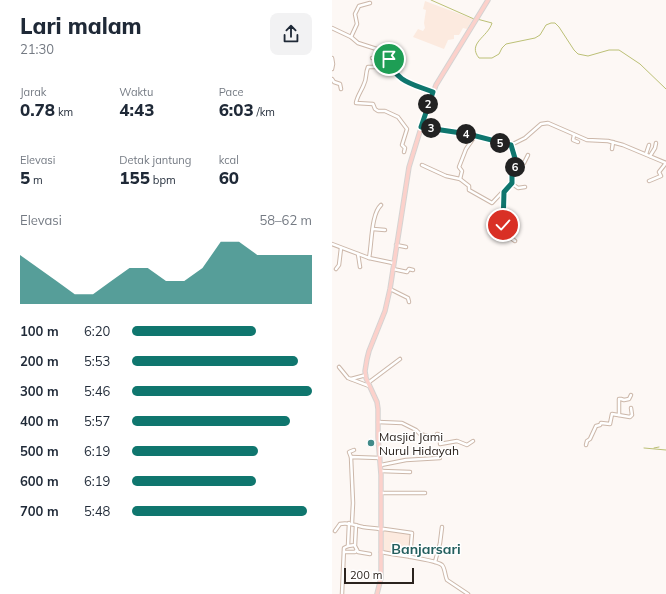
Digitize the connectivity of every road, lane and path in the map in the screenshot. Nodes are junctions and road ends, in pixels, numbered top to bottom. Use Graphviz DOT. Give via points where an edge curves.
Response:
graph roads {
  1 [pos="488,0"];
  2 [pos="370,3"];
  3 [pos="332,30"];
  4 [pos="351,37"];
  5 [pos="332,58"];
  6 [pos="372,58"];
  7 [pos="389,59"];
  8 [pos="391,66"];
  9 [pos="332,69"];
  10 [pos="332,79"];
  11 [pos="341,89"];
  12 [pos="433,92"];
  13 [pos="421,127"];
  14 [pos="574,135"];
  15 [pos="475,136"];
  16 [pos="578,142"];
  17 [pos="613,142"];
  18 [pos="656,143"];
  19 [pos="511,145"];
  20 [pos="649,146"];
  21 [pos="612,149"];
  22 [pos="404,152"];
  23 [pos="646,154"];
  24 [pos="528,155"];
  25 [pos="650,156"];
  26 [pos="666,163"];
  27 [pos="422,165"];
  28 [pos="517,165"];
  29 [pos="460,179"];
  30 [pos="649,181"];
  31 [pos="512,183"];
  32 [pos="525,187"];
  33 [pos="504,192"];
  34 [pos="381,205"];
  35 [pos="373,229"];
  36 [pos="385,230"];
  37 [pos="515,241"];
  38 [pos="332,244"];
  39 [pos="396,245"];
  40 [pos="406,247"];
  41 [pos="341,248"];
  42 [pos="358,254"];
  43 [pos="369,258"];
  44 [pos="393,263"];
  45 [pos="360,267"];
  46 [pos="336,268"];
  47 [pos="392,269"];
  48 [pos="413,270"];
  49 [pos="390,289"];
  50 [pos="410,302"];
  51 [pos="400,359"];
  52 [pos="339,367"];
  53 [pos="366,375"];
  54 [pos="350,379"];
  55 [pos="368,385"];
  56 [pos="630,395"];
  57 [pos="631,408"];
  58 [pos="619,415"];
  59 [pos="378,422"];
  60 [pos="473,441"];
  61 [pos="586,445"];
  62 [pos="354,450"];
  63 [pos="351,457"];
  64 [pos="380,458"];
  65 [pos="440,458"];
  66 [pos="381,465"];
  67 [pos="381,471"];
  68 [pos="410,472"];
  69 [pos="381,493"];
  70 [pos="425,493"];
  71 [pos="351,523"];
  72 [pos="356,525"];
  73 [pos="442,527"];
  74 [pos="380,530"];
  75 [pos="335,531"];
  76 [pos="348,546"];
  77 [pos="355,546"];
  78 [pos="357,550"];
  79 [pos="344,552"];
  80 [pos="381,552"];
  81 [pos="370,554"];
  82 [pos="410,558"];
  83 [pos="435,562"];
  84 [pos="342,594"];
  85 [pos="377,594"];
  86 [pos="468,594"];
  1 -- 12 [label="main road"];
  2 -- 4 [label="street" via="359,6 355,14 357,24"];
  3 -- 4 [label="street"];
  4 -- 7 [label="street" via="358,43 384,51"];
  5 -- 9 [label="street"];
  6 -- 7 [label="street"];
  7 -- 8 [label="street"];
  8 -- 12 [label="street" via="400,78"];
  8 -- 22 [label="street" via="368,68 365,84 356,103 373,104 378,111 385,111 399,118 407,129 402,145 405,148"];
  10 -- 11 [label="street" via="340,84"];
  12 -- 13 [label="main road"];
  13 -- 15 [label="street"];
  13 -- 39 [label="main road" via="409,167"];
  14 -- 16 [label="street" via="573,140"];
  14 -- 17 [label="street" via="586,140"];
  14 -- 19 [label="street" via="546,123"];
  15 -- 19 [label="street"];
  15 -- 29 [label="street" via="466,149 459,167 462,171"];
  17 -- 21 [label="street"];
  17 -- 23 [label="street"];
  18 -- 25 [label="street"];
  19 -- 28 [label="street"];
  20 -- 23 [label="street"];
  23 -- 25 [label="street"];
  24 -- 28 [label="street" via="524,163"];
  25 -- 26 [label="street"];
  26 -- 30 [label="street" via="659,172 660,176"];
  27 -- 29 [label="street" via="446,176"];
  28 -- 31 [label="street" via="512,172"];
  29 -- 33 [label="street" via="469,186 469,190 490,202"];
  31 -- 32 [label="street" via="518,188"];
  31 -- 33 [label="street"];
  33 -- 37 [label="street" via="503,227"];
  34 -- 35 [label="street" via="376,212"];
  35 -- 36 [label="street"];
  35 -- 43 [label="street"];
  38 -- 41 [label="street"];
  39 -- 40 [label="street"];
  39 -- 44 [label="main road"];
  41 -- 42 [label="street"];
  41 -- 46 [label="street" via="339,265"];
  42 -- 43 [label="street"];
  42 -- 45 [label="street"];
  43 -- 44 [label="street"];
  44 -- 47 [label="main road"];
  47 -- 48 [label="street" via="407,272"];
  47 -- 49 [label="main road"];
  49 -- 50 [label="street" via="408,298"];
  49 -- 53 [label="main road" via="385,311 368,354"];
  51 -- 55 [label="street"];
  52 -- 54 [label="street"];
  53 -- 54 [label="street"];
  53 -- 55 [label="main road"];
  54 -- 55 [label="street"];
  55 -- 59 [label="main road" via="378,405"];
  56 -- 58 [label="street" via="629,399 619,399"];
  57 -- 58 [label="street" via="630,417"];
  58 -- 61 [label="street" via="612,415 610,424 602,423 596,426"];
  59 -- 60 [label="street" via="402,423 420,434 431,437 441,435 440,444 457,441 468,445"];
  59 -- 64 [label="main road"];
  62 -- 63 [label="street" via="349,452"];
  63 -- 64 [label="street"];
  63 -- 71 [label="street" via="354,505"];
  64 -- 66 [label="main road"];
  65 -- 66 [label="street" via="406,460"];
  66 -- 67 [label="main road"];
  67 -- 68 [label="street"];
  67 -- 69 [label="main road"];
  69 -- 70 [label="street"];
  69 -- 74 [label="main road"];
  71 -- 72 [label="street"];
  71 -- 75 [label="street" via="340,523"];
  71 -- 76 [label="street"];
  72 -- 74 [label="street"];
  72 -- 77 [label="street"];
  73 -- 83 [label="street"];
  74 -- 80 [label="main road"];
  74 -- 82 [label="street" via="412,533"];
  76 -- 77 [label="street"];
  76 -- 79 [label="street" via="344,547"];
  77 -- 78 [label="street"];
  78 -- 79 [label="street"];
  78 -- 81 [label="street"];
  79 -- 84 [label="street"];
  80 -- 82 [label="street"];
  80 -- 85 [label="main road" via="381,578"];
  82 -- 83 [label="street"];
  83 -- 86 [label="street" via="443,566 448,581"];
}
